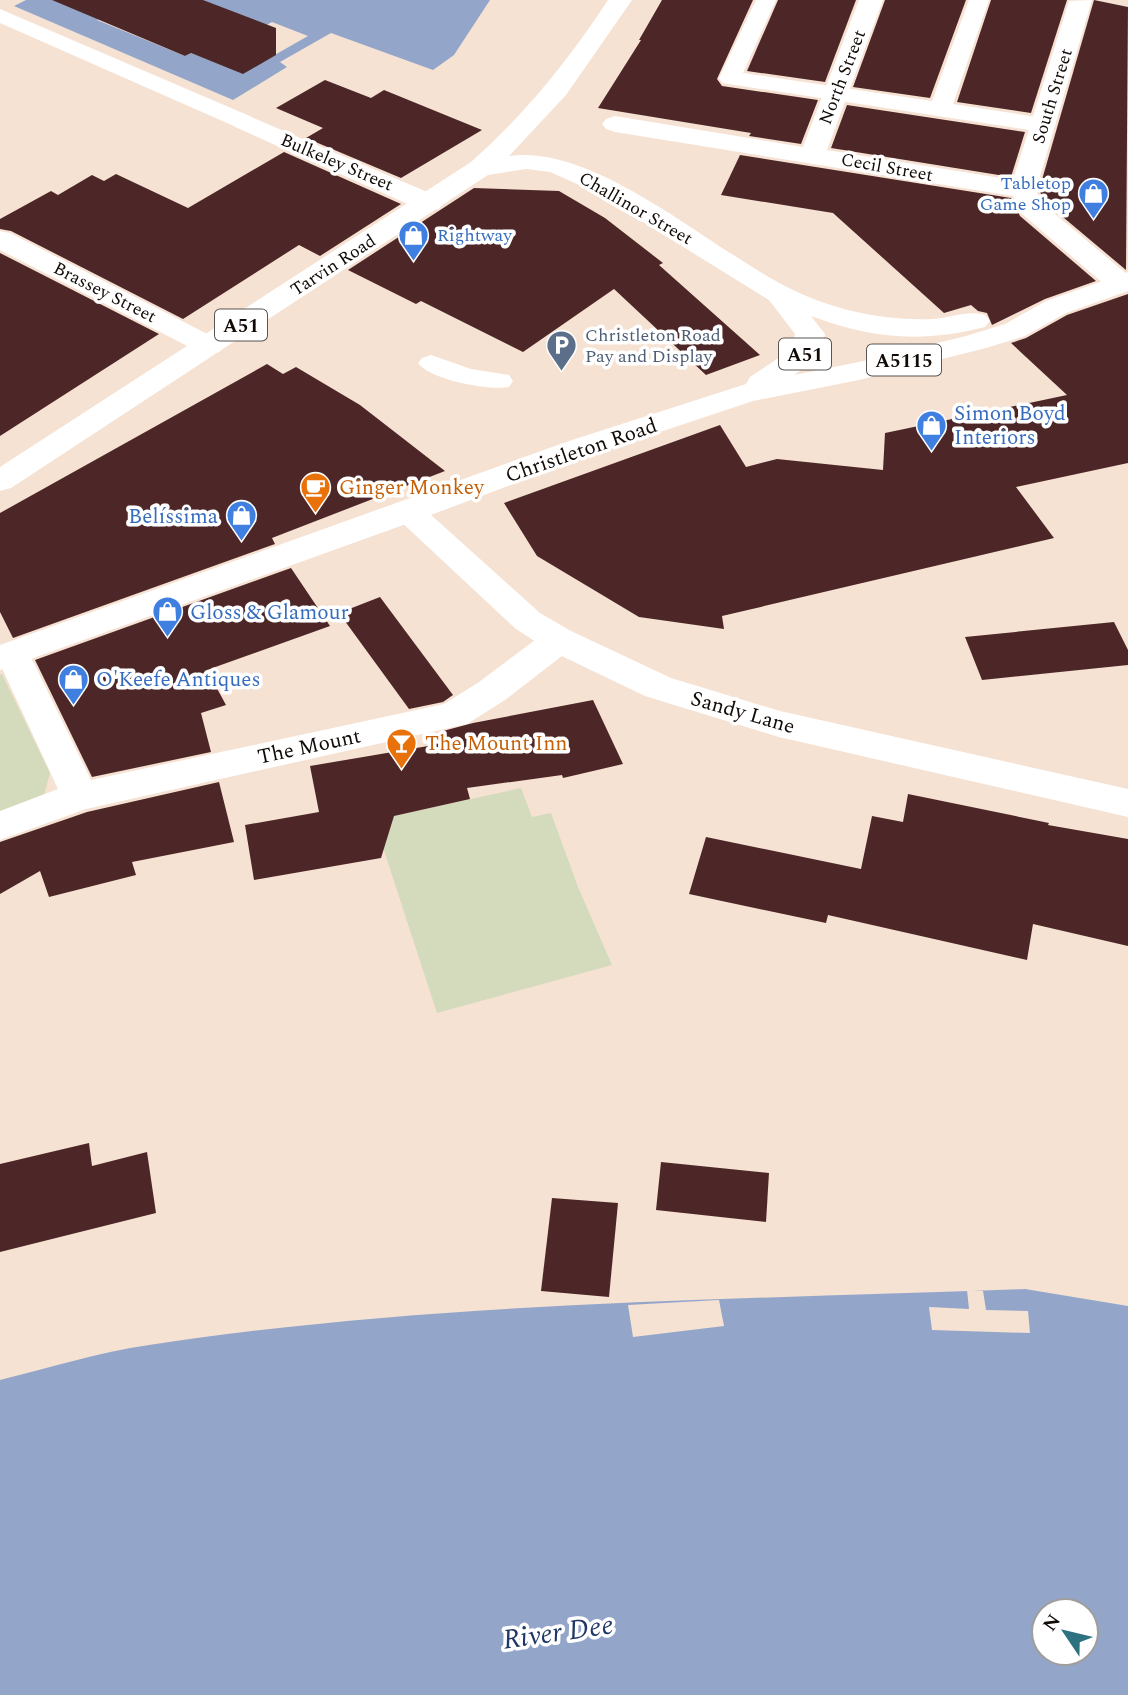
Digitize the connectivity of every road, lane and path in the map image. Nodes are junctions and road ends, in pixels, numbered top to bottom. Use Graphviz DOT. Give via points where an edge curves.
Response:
graph roads {
  1 [pos="620,0"];
  2 [pos="766,0"];
  3 [pos="871,0"];
  4 [pos="979,0"];
  5 [pos="1081,1"];
  6 [pos="0,15"];
  7 [pos="836,93"];
  8 [pos="554,98"];
  9 [pos="940,110"];
  10 [pos="244,122"];
  11 [pos="615,124"];
  12 [pos="1043,125"];
  13 [pos="813,154"];
  14 [pos="480,168"];
  15 [pos="602,185"];
  16 [pos="1023,190"];
  17 [pos="429,202"];
  18 [pos="0,239"];
  19 [pos="1124,283"];
  20 [pos="779,294"];
  21 [pos="1056,307"];
  22 [pos="209,346"];
  23 [pos="431,363"];
  24 [pos="500,382"];
  25 [pos="746,393"];
  26 [pos="0,481"];
  27 [pos="410,512"];
  28 [pos="559,640"];
  29 [pos="7,656"];
  30 [pos="80,796"];
  31 [pos="1128,803"];
  32 [pos="0,826"];
  1 -- 8 [label="main road, Tarvin Road / A51"];
  2 -- 7 [label="lane" via="730,78"];
  3 -- 7 [label="main road, North Street"];
  4 -- 9 [label="lane"];
  5 -- 12 [label="main road, South Street"];
  6 -- 10 [label="lane"];
  7 -- 9 [label="lane"];
  7 -- 13 [label="main road, North Street"];
  8 -- 14 [label="main road, Tarvin Road / A51"];
  8 -- 15 [label="main road" via="553,133 571,160"];
  9 -- 12 [label="lane"];
  10 -- 17 [label="main road, Bulkeley Street"];
  11 -- 13 [label="main road, Cecil Street"];
  12 -- 16 [label="main road, South Street"];
  13 -- 16 [label="main road, Cecil Street"];
  14 -- 15 [label="main road, Challinor Street / A51" via="526,161 556,165"];
  14 -- 17 [label="main road, Tarvin Road / A51"];
  15 -- 20 [label="main road, Challinor Street / A51"];
  16 -- 19 [label="main road" via="1032,208"];
  17 -- 22 [label="main road, Tarvin Road / A51"];
  18 -- 22 [label="main road, Brassey Street"];
  19 -- 21 [label="main road, Christleton Road / A5115"];
  20 -- 21 [label="main road, Challinor Street / A5115" via="876,327 935,328"];
  20 -- 25 [label="main road, Challinor Street / A51" via="810,334 806,353"];
  21 -- 25 [label="main road, Christleton Road / A5115" via="1015,330 976,342"];
  22 -- 26 [label="main road, Tarvin Road / A51"];
  23 -- 24 [label="lane"];
  25 -- 27 [label="main road, Christleton Road / A51" via="580,448"];
  27 -- 28 [label="main road, Sandy Lane" via="527,621"];
  27 -- 29 [label="main road, Christleton Road / A51"];
  28 -- 30 [label="main road, The Mount" via="454,715"];
  28 -- 31 [label="main road, Sandy Lane" via="658,687 779,724"];
  29 -- 30 [label="main road"];
  30 -- 32 [label="main road, The Mount"];
}
